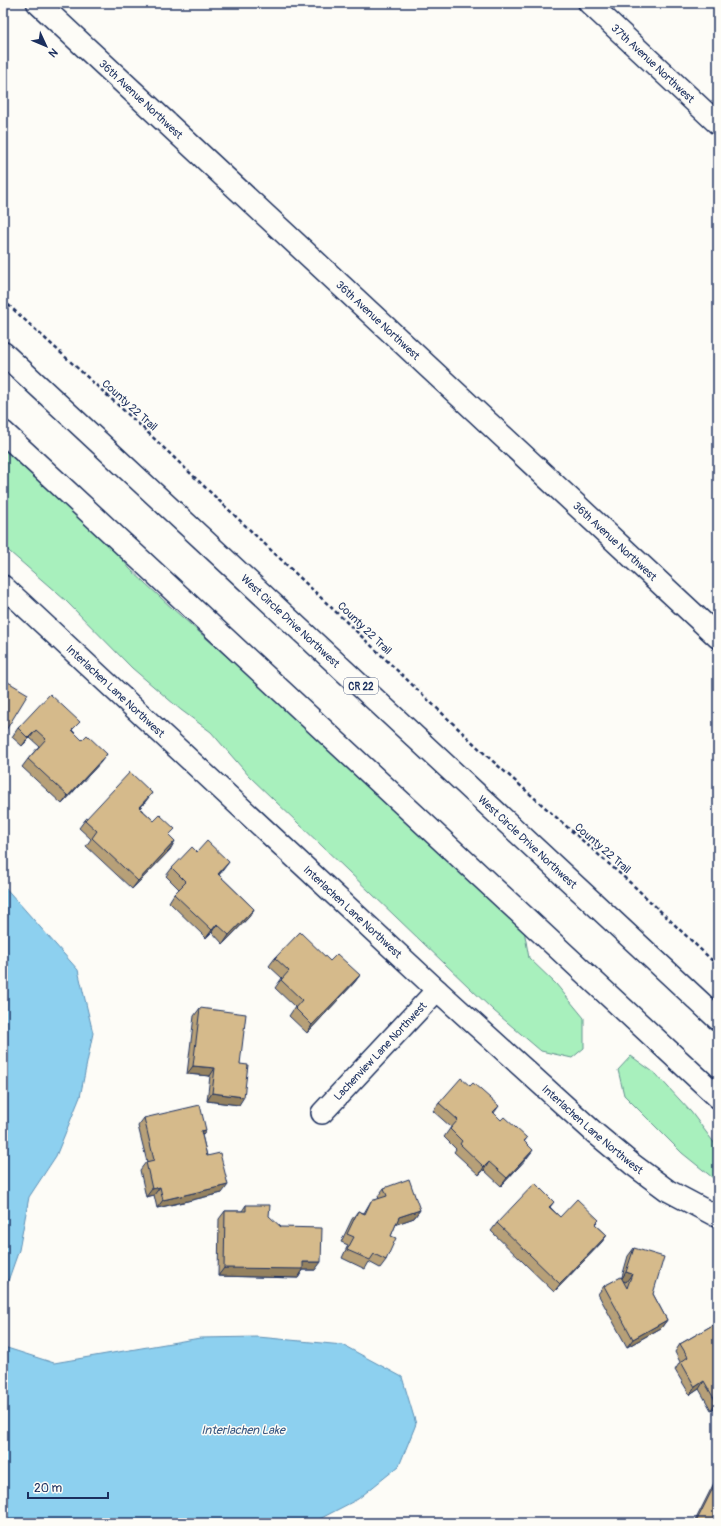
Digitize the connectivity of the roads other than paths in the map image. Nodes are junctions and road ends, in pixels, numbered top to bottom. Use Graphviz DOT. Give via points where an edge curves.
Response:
graph roads {
  1 [pos="38,3"];
  2 [pos="589,3"];
  3 [pos="718,124"];
  4 [pos="3,354"];
  5 [pos="3,432"];
  6 [pos="3,586"];
  7 [pos="718,637"];
  8 [pos="437,990"];
  9 [pos="718,1019"];
  10 [pos="718,1098"];
  11 [pos="322,1113"];
  12 [pos="718,1217"];
  1 -- 7 [label="main road, 36th Avenue Northwest"];
  2 -- 3 [label="street, 37th Avenue Northwest"];
  4 -- 9 [label="main road, West Circle Drive Northwest / CR 22"];
  5 -- 10 [label="main road"];
  6 -- 8 [label="street, Interlachen Lane Northwest"];
  8 -- 11 [label="street, Lachenview Lane Northwest"];
  8 -- 12 [label="street, Interlachen Lane Northwest" via="632,1164 668,1190"];
}
